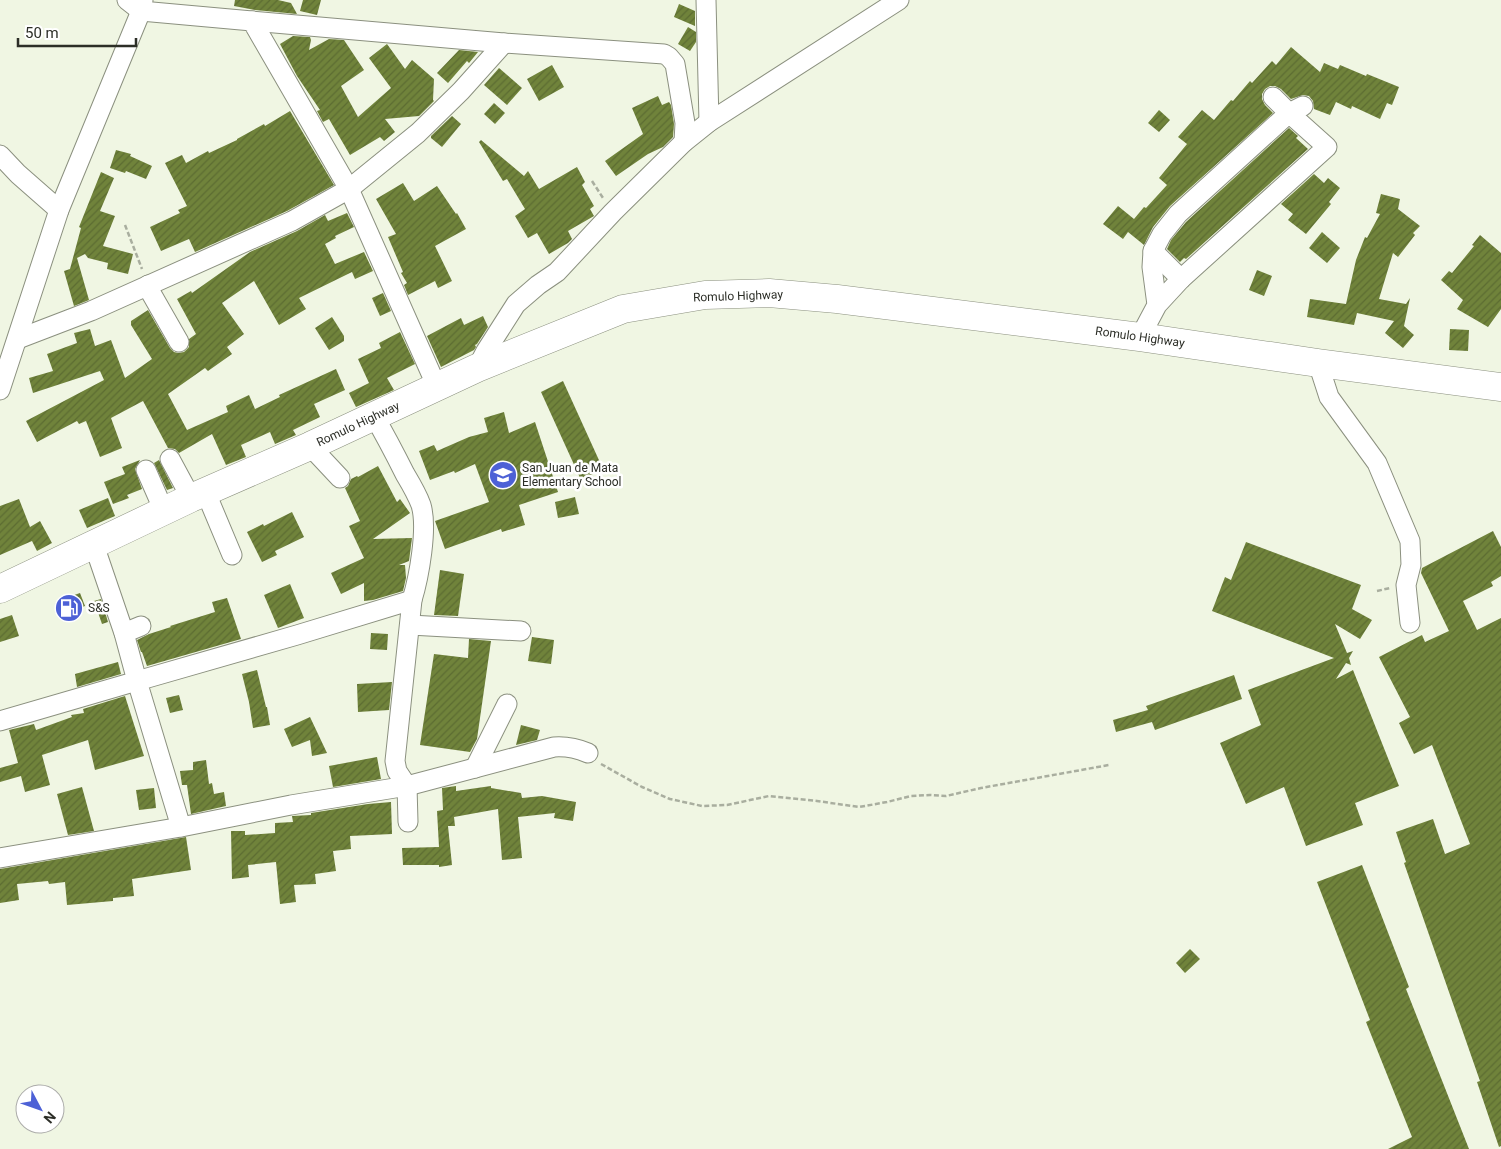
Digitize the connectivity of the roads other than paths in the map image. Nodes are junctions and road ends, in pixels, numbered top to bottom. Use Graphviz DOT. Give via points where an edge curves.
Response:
graph roads {
  1 [pos="706,0"];
  2 [pos="899,0"];
  3 [pos="137,4"];
  4 [pos="252,21"];
  5 [pos="504,43"];
  6 [pos="1273,97"];
  7 [pos="1296,110"];
  8 [pos="709,122"];
  9 [pos="684,142"];
  10 [pos="0,155"];
  11 [pos="349,189"];
  12 [pos="59,210"];
  13 [pos="1153,251"];
  14 [pos="1181,279"];
  15 [pos="148,285"];
  16 [pos="1157,305"];
  17 [pos="1140,336"];
  18 [pos="18,339"];
  19 [pos="179,342"];
  20 [pos="1318,363"];
  21 [pos="477,368"];
  22 [pos="437,387"];
  23 [pos="1501,387"];
  24 [pos="0,390"];
  25 [pos="374,416"];
  26 [pos="310,446"];
  27 [pos="170,459"];
  28 [pos="146,470"];
  29 [pos="340,478"];
  30 [pos="199,495"];
  31 [pos="164,511"];
  32 [pos="94,545"];
  33 [pos="232,555"];
  34 [pos="0,589"];
  35 [pos="412,600"];
  36 [pos="1410,623"];
  37 [pos="410,625"];
  38 [pos="521,631"];
  39 [pos="137,681"];
  40 [pos="507,704"];
  41 [pos="0,721"];
  42 [pos="588,753"];
  43 [pos="475,768"];
  44 [pos="407,786"];
  45 [pos="408,822"];
  46 [pos="181,827"];
  47 [pos="0,858"];
  1 -- 8 [label="street"];
  2 -- 8 [label="street"];
  3 -- 4 [label="street"];
  3 -- 12 [label="street"];
  4 -- 5 [label="street"];
  4 -- 11 [label="street"];
  5 -- 9 [label="street" via="657,53 669,57 675,64 681,97"];
  5 -- 11 [label="street" via="418,132"];
  6 -- 7 [label="street"];
  7 -- 13 [label="street" via="1178,214"];
  7 -- 14 [label="street" via="1327,147"];
  8 -- 9 [label="street"];
  9 -- 21 [label="street" via="612,212 557,272 516,304"];
  10 -- 12 [label="street"];
  11 -- 15 [label="street" via="292,221"];
  11 -- 22 [label="street"];
  12 -- 18 [label="street"];
  13 -- 14 [label="street"];
  13 -- 16 [label="street"];
  14 -- 16 [label="street"];
  15 -- 18 [label="street"];
  15 -- 19 [label="street"];
  16 -- 17 [label="street"];
  17 -- 20 [label="highway, Romulo Highway"];
  17 -- 21 [label="highway, Romulo Highway" via="837,299 769,294 705,295 623,309"];
  18 -- 24 [label="street"];
  20 -- 23 [label="highway, Romulo Highway"];
  20 -- 36 [label="street" via="1329,397 1377,463 1410,541 1411,566 1406,585"];
  21 -- 22 [label="highway, Romulo Highway"];
  22 -- 25 [label="highway, Romulo Highway"];
  25 -- 26 [label="highway, Romulo Highway"];
  25 -- 35 [label="street" via="421,505 424,534"];
  26 -- 29 [label="street"];
  26 -- 30 [label="highway, Romulo Highway"];
  27 -- 30 [label="street"];
  28 -- 31 [label="street"];
  30 -- 31 [label="highway, Romulo Highway"];
  30 -- 33 [label="street"];
  31 -- 32 [label="highway, Romulo Highway"];
  32 -- 34 [label="highway, Romulo Highway"];
  32 -- 39 [label="street" via="132,630"];
  35 -- 37 [label="street"];
  35 -- 39 [label="street"];
  37 -- 38 [label="street"];
  37 -- 44 [label="street" via="395,761 397,771"];
  39 -- 41 [label="street"];
  39 -- 46 [label="street"];
  40 -- 43 [label="street"];
  42 -- 43 [label="street" via="565,746 554,747"];
  43 -- 44 [label="street"];
  44 -- 45 [label="street"];
  44 -- 46 [label="street"];
  46 -- 47 [label="street"];
}
